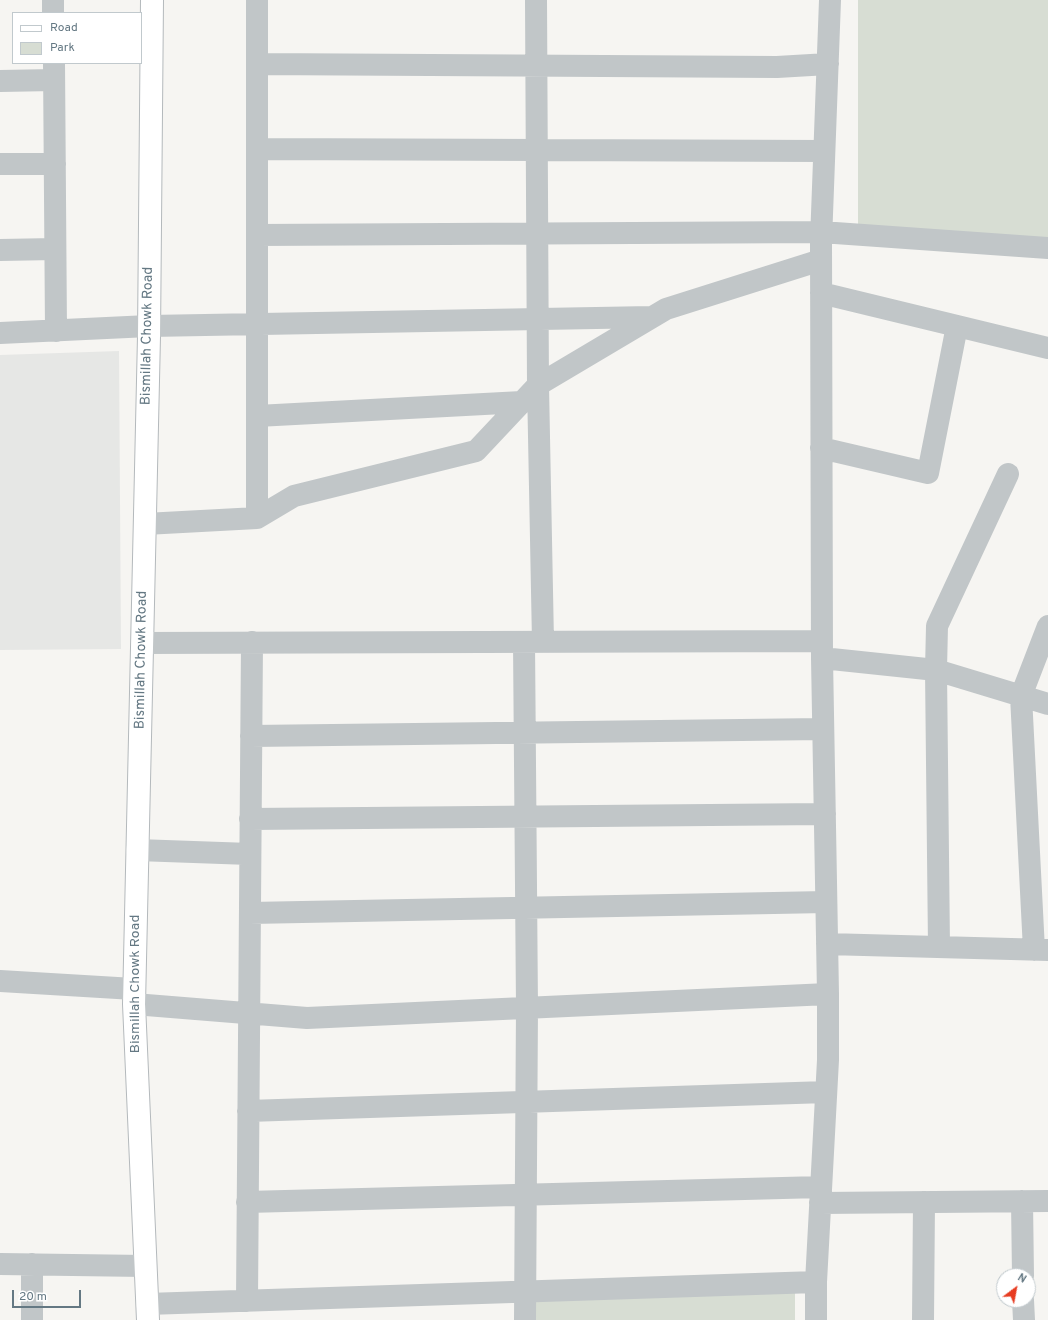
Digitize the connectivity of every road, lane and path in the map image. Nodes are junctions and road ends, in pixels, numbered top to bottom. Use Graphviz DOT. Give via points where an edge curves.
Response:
graph roads {
  1 [pos="53,0"];
  2 [pos="152,0"];
  3 [pos="257,0"];
  4 [pos="536,0"];
  5 [pos="830,0"];
  6 [pos="53,12"];
  7 [pos="257,64"];
  8 [pos="828,64"];
  9 [pos="536,65"];
  10 [pos="54,71"];
  11 [pos="0,81"];
  12 [pos="257,149"];
  13 [pos="536,149"];
  14 [pos="824,151"];
  15 [pos="0,164"];
  16 [pos="55,164"];
  17 [pos="821,232"];
  18 [pos="537,234"];
  19 [pos="257,235"];
  20 [pos="1048,248"];
  21 [pos="0,250"];
  22 [pos="56,250"];
  23 [pos="821,260"];
  24 [pos="821,293"];
  25 [pos="653,317"];
  26 [pos="537,319"];
  27 [pos="257,324"];
  28 [pos="149,326"];
  29 [pos="957,326"];
  30 [pos="56,330"];
  31 [pos="0,333"];
  32 [pos="1048,348"];
  33 [pos="538,385"];
  34 [pos="522,402"];
  35 [pos="257,416"];
  36 [pos="821,448"];
  37 [pos="1008,474"];
  38 [pos="257,518"];
  39 [pos="145,524"];
  40 [pos="1048,626"];
  41 [pos="252,642"];
  42 [pos="533,642"];
  43 [pos="142,643"];
  44 [pos="822,650"];
  45 [pos="936,670"];
  46 [pos="1021,696"];
  47 [pos="1048,704"];
  48 [pos="823,729"];
  49 [pos="525,733"];
  50 [pos="251,736"];
  51 [pos="825,814"];
  52 [pos="525,817"];
  53 [pos="250,819"];
  54 [pos="137,850"];
  55 [pos="250,854"];
  56 [pos="826,902"];
  57 [pos="526,908"];
  58 [pos="250,913"];
  59 [pos="827,944"];
  60 [pos="939,947"];
  61 [pos="1041,950"];
  62 [pos="0,980"];
  63 [pos="828,994"];
  64 [pos="134,997"];
  65 [pos="527,1008"];
  66 [pos="248,1013"];
  67 [pos="826,1092"];
  68 [pos="527,1102"];
  69 [pos="248,1111"];
  70 [pos="526,1195"];
  71 [pos="821,1195"];
  72 [pos="1022,1201"];
  73 [pos="247,1202"];
  74 [pos="924,1202"];
  75 [pos="1048,1202"];
  76 [pos="0,1264"];
  77 [pos="32,1264"];
  78 [pos="145,1266"];
  79 [pos="1023,1268"];
  80 [pos="816,1282"];
  81 [pos="525,1291"];
  82 [pos="247,1301"];
  83 [pos="1023,1308"];
  84 [pos="147,1312"];
  85 [pos="32,1320"];
  86 [pos="525,1320"];
  87 [pos="816,1320"];
  88 [pos="923,1320"];
  89 [pos="1024,1320"];
  1 -- 6 [label="street"];
  2 -- 28 [label="main road, Bismillah Chowk Road"];
  3 -- 7 [label="street"];
  4 -- 9 [label="street"];
  5 -- 8 [label="street"];
  7 -- 9 [label="street"];
  7 -- 12 [label="street"];
  8 -- 9 [label="street" via="778,67"];
  8 -- 14 [label="street"];
  9 -- 13 [label="street"];
  10 -- 11 [label="street"];
  10 -- 16 [label="street"];
  12 -- 13 [label="street"];
  12 -- 19 [label="street"];
  13 -- 14 [label="street"];
  13 -- 18 [label="street"];
  14 -- 17 [label="street"];
  15 -- 16 [label="street"];
  16 -- 22 [label="street"];
  17 -- 18 [label="street"];
  17 -- 20 [label="street"];
  17 -- 23 [label="street"];
  18 -- 19 [label="street"];
  18 -- 26 [label="street"];
  19 -- 27 [label="street"];
  21 -- 22 [label="street"];
  22 -- 30 [label="street"];
  23 -- 24 [label="street"];
  23 -- 25 [label="street" via="666,309"];
  24 -- 29 [label="street"];
  24 -- 36 [label="street"];
  25 -- 26 [label="street"];
  25 -- 33 [label="street"];
  26 -- 27 [label="street"];
  26 -- 33 [label="street"];
  27 -- 28 [label="street"];
  27 -- 35 [label="street"];
  28 -- 30 [label="street"];
  28 -- 39 [label="main road, Bismillah Chowk Road"];
  29 -- 32 [label="street"];
  29 -- 36 [label="street" via="928,472"];
  30 -- 31 [label="street"];
  33 -- 34 [label="street"];
  33 -- 42 [label="street"];
  34 -- 35 [label="street"];
  34 -- 38 [label="street" via="476,451 294,496"];
  35 -- 38 [label="street"];
  36 -- 44 [label="street"];
  37 -- 45 [label="street" via="937,626"];
  38 -- 39 [label="street"];
  39 -- 43 [label="main road, Bismillah Chowk Road"];
  40 -- 46 [label="street"];
  41 -- 42 [label="street"];
  41 -- 43 [label="street"];
  41 -- 50 [label="street"];
  42 -- 44 [label="street"];
  42 -- 49 [label="street"];
  43 -- 54 [label="main road, Bismillah Chowk Road"];
  44 -- 45 [label="street"];
  44 -- 48 [label="street"];
  45 -- 46 [label="street"];
  45 -- 60 [label="street"];
  46 -- 47 [label="street"];
  46 -- 61 [label="street"];
  48 -- 49 [label="street"];
  48 -- 51 [label="street"];
  49 -- 50 [label="street"];
  49 -- 52 [label="street"];
  50 -- 53 [label="street"];
  51 -- 52 [label="street"];
  51 -- 56 [label="street"];
  52 -- 53 [label="street"];
  52 -- 57 [label="street"];
  53 -- 55 [label="street"];
  54 -- 55 [label="street"];
  54 -- 64 [label="main road, Bismillah Chowk Road"];
  55 -- 58 [label="street"];
  56 -- 57 [label="street"];
  56 -- 59 [label="street"];
  57 -- 58 [label="street"];
  57 -- 65 [label="street"];
  58 -- 66 [label="street"];
  59 -- 60 [label="street"];
  59 -- 63 [label="street"];
  60 -- 61 [label="street"];
  62 -- 64 [label="street"];
  63 -- 65 [label="street"];
  63 -- 67 [label="street"];
  64 -- 66 [label="street"];
  64 -- 78 [label="main road, Bismillah Chowk Road"];
  65 -- 66 [label="street" via="307,1018"];
  65 -- 68 [label="street"];
  66 -- 69 [label="street"];
  67 -- 68 [label="street"];
  67 -- 71 [label="street"];
  68 -- 69 [label="street"];
  68 -- 70 [label="street"];
  69 -- 73 [label="street"];
  70 -- 71 [label="street"];
  70 -- 73 [label="street"];
  70 -- 81 [label="street"];
  71 -- 74 [label="street"];
  71 -- 80 [label="street"];
  72 -- 74 [label="street"];
  72 -- 75 [label="street"];
  72 -- 79 [label="street"];
  73 -- 82 [label="street"];
  74 -- 88 [label="street"];
  76 -- 77 [label="street"];
  77 -- 78 [label="street"];
  77 -- 85 [label="street"];
  78 -- 84 [label="main road, Bismillah Chowk Road"];
  80 -- 81 [label="street"];
  80 -- 87 [label="street"];
  81 -- 82 [label="street"];
  81 -- 86 [label="street"];
  82 -- 84 [label="street"];
  83 -- 89 [label="street"];
}
